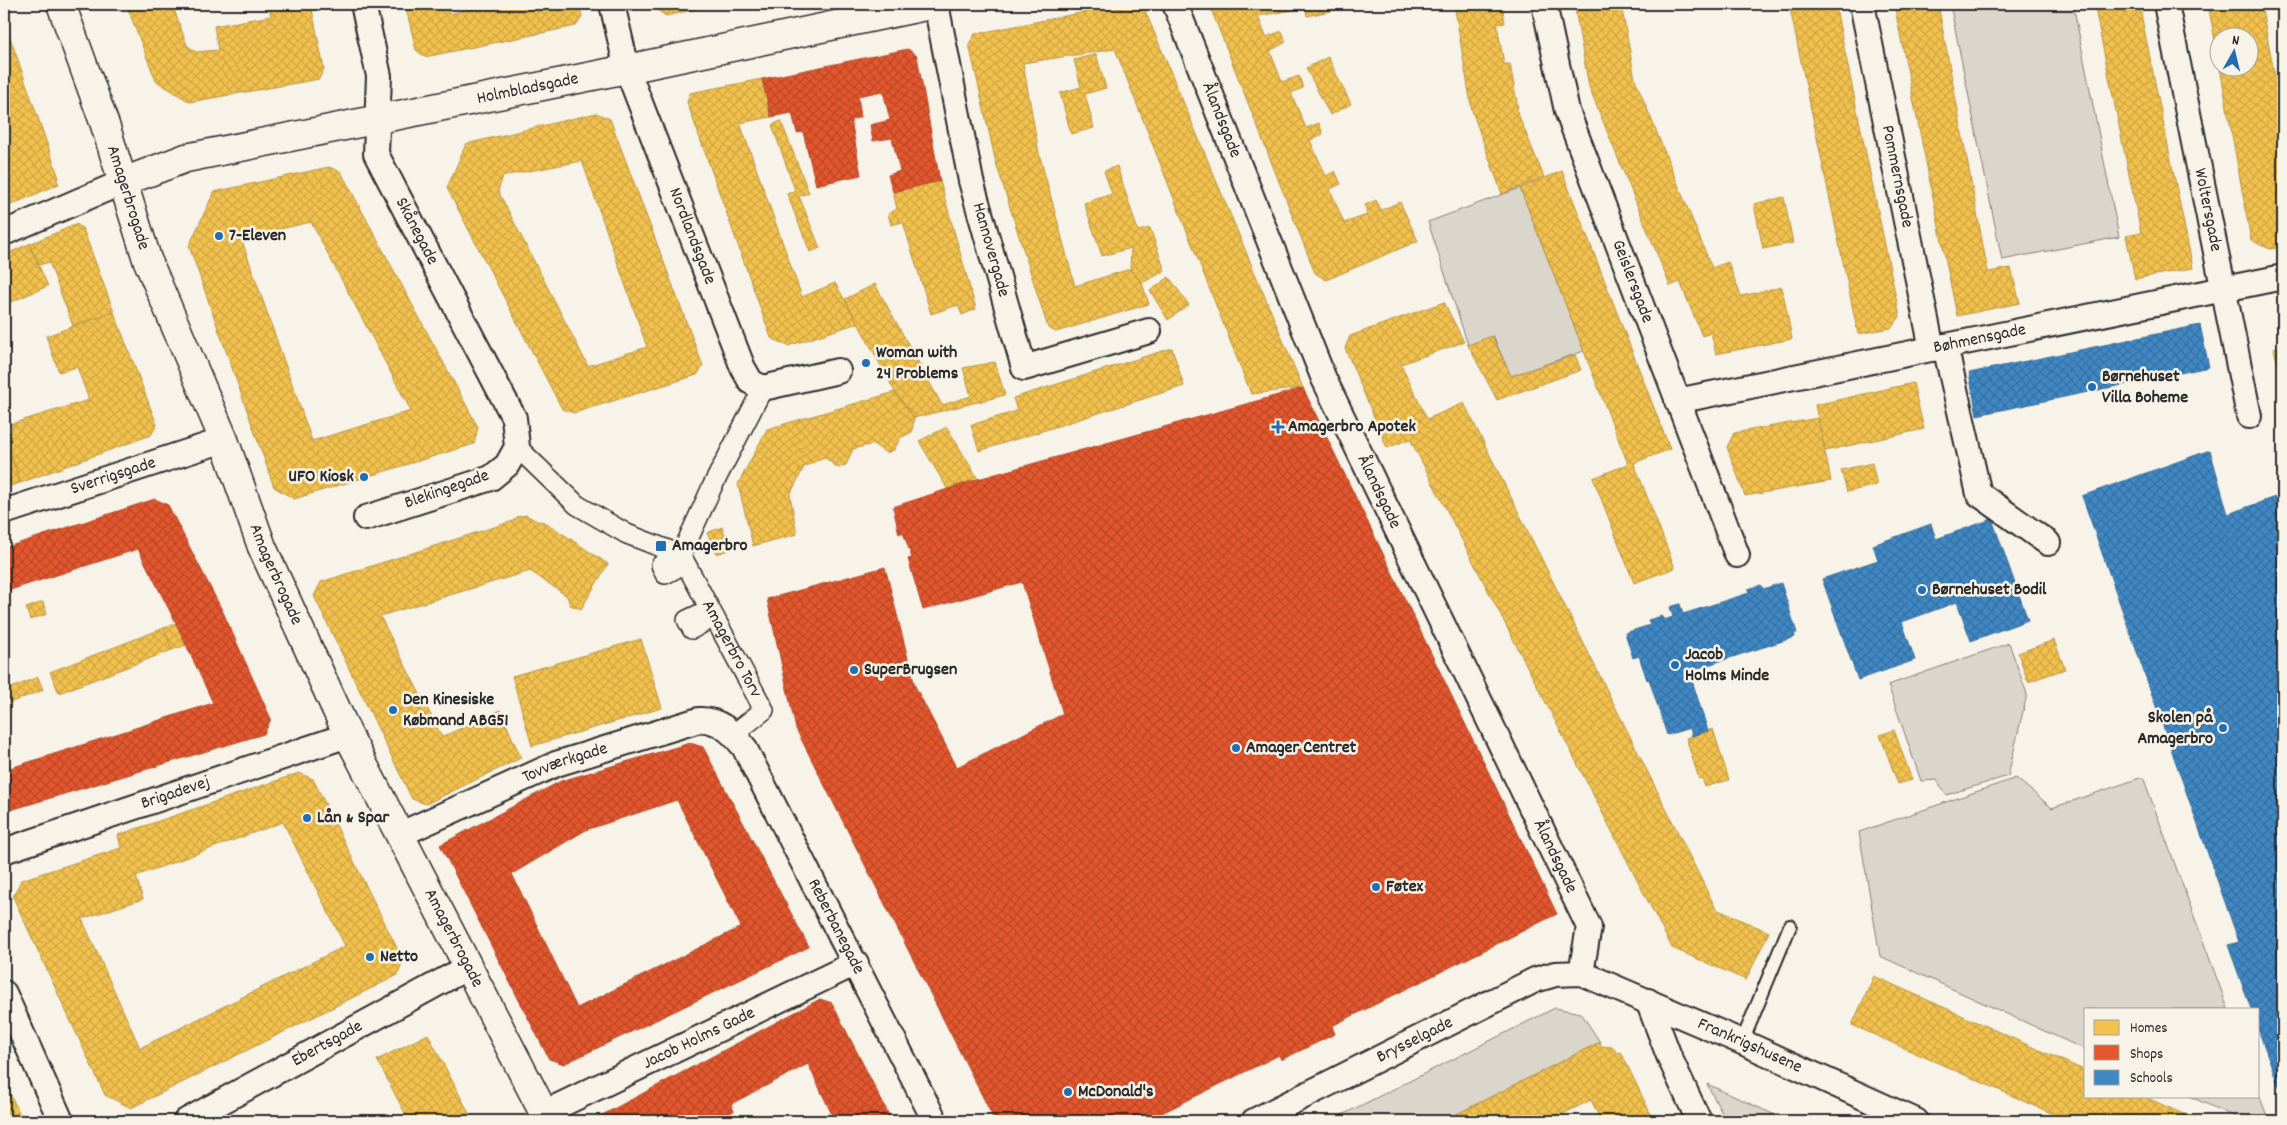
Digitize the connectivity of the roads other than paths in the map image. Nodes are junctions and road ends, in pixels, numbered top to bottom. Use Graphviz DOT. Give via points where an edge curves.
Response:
graph roads {
  1 [pos="61,4"];
  2 [pos="363,4"];
  3 [pos="612,4"];
  4 [pos="935,4"];
  5 [pos="1175,4"];
  6 [pos="1544,4"];
  7 [pos="1862,4"];
  8 [pos="2166,4"];
  9 [pos="867,11"];
  10 [pos="626,69"];
  11 [pos="379,120"];
  12 [pos="123,182"];
  13 [pos="4,233"];
  14 [pos="2283,277"];
  15 [pos="2222,290"];
  16 [pos="1149,331"];
  17 [pos="1939,348"];
  18 [pos="838,371"];
  19 [pos="763,388"];
  20 [pos="1676,401"];
  21 [pos="2250,416"];
  22 [pos="224,440"];
  23 [pos="517,447"];
  24 [pos="4,512"];
  25 [pos="366,518"];
  26 [pos="2048,543"];
  27 [pos="1737,555"];
  28 [pos="679,556"];
  29 [pos="734,734"];
  30 [pos="348,735"];
  31 [pos="401,834"];
  32 [pos="4,851"];
  33 [pos="1790,926"];
  34 [pos="856,963"];
  35 [pos="468,967"];
  36 [pos="1580,973"];
  37 [pos="4,993"];
  38 [pos="1648,1002"];
  39 [pos="1742,1042"];
  40 [pos="546,1117"];
  41 [pos="61,1121"];
  42 [pos="186,1121"];
  43 [pos="935,1121"];
  44 [pos="1254,1121"];
  45 [pos="1699,1121"];
  46 [pos="1916,1121"];
  1 -- 12 [label="street, Amagerbrogade"];
  2 -- 11 [label="street, Skånegade" via="379,76"];
  3 -- 10 [label="street, Nordlandsgade"];
  4 -- 9 [label="street, Holmbladsgade"];
  4 -- 16 [label="street, Hannovergade" via="971,181 1024,368"];
  5 -- 36 [label="street, Ålandsgade" via="1324,379 1589,927"];
  6 -- 20 [label="street, Geislersgade" via="1567,111"];
  7 -- 17 [label="street, Pommernsgade"];
  8 -- 15 [label="street, Woltersgade"];
  9 -- 10 [label="street, Holmbladsgade"];
  10 -- 11 [label="street, Holmbladsgade"];
  10 -- 19 [label="street, Nordlandsgade" via="743,368 751,382"];
  11 -- 12 [label="street, Holmbladsgade" via="186,158"];
  11 -- 23 [label="street, Skånegade" via="376,154 514,418"];
  12 -- 13 [label="street"];
  12 -- 22 [label="street, Amagerbrogade" via="147,259"];
  14 -- 15 [label="street, Bøhmensgade"];
  15 -- 17 [label="street, Bøhmensgade"];
  15 -- 21 [label="street, Woltersgade"];
  17 -- 20 [label="street, Bøhmensgade"];
  17 -- 26 [label="street, Pommernsgade" via="1979,494"];
  18 -- 19 [label="street"];
  19 -- 28 [label="street"];
  20 -- 27 [label="street, Geislersgade"];
  22 -- 24 [label="street, Sverrigsgade"];
  22 -- 30 [label="street, Amagerbrogade" via="262,547"];
  23 -- 25 [label="street, Blekingegade" via="507,465 491,478"];
  23 -- 28 [label="street" via="578,505 630,536"];
  28 -- 29 [label="street, Amagerbro Torv" via="764,710"];
  29 -- 31 [label="street, Tovværkgade" via="718,724 699,720 556,764"];
  29 -- 34 [label="street, Reberbanegade" via="744,746"];
  30 -- 31 [label="street, Amagerbrogade"];
  30 -- 32 [label="street, Brigadevej"];
  31 -- 35 [label="street, Amagerbrogade"];
  33 -- 39 [label="lane"];
  34 -- 40 [label="street, Jacob Holms Gade"];
  34 -- 43 [label="street, Reberbanegade"];
  35 -- 40 [label="street, Amagerbrogade"];
  35 -- 42 [label="street, Ebertsgade"];
  36 -- 38 [label="street, Frankrigshusene"];
  36 -- 44 [label="street, Brysselgade" via="1555,974 1535,980"];
  37 -- 41 [label="street"];
  38 -- 39 [label="street, Frankrigshusene"];
  38 -- 45 [label="street"];
  39 -- 46 [label="street, Frankrigshusene"];
}
